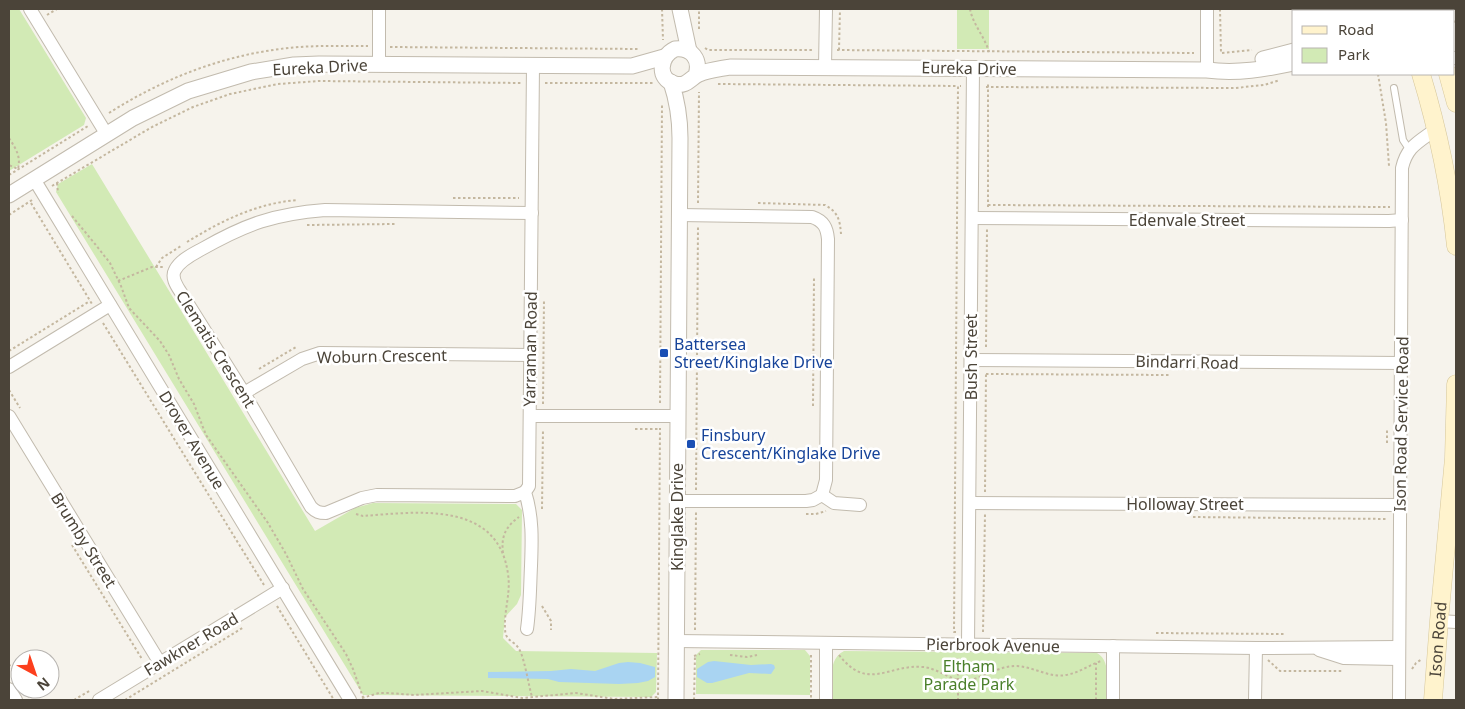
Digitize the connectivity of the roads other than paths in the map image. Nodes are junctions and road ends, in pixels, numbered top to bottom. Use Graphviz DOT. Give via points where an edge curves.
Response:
graph roads {
  1 [pos="32,9"];
  2 [pos="379,9"];
  3 [pos="826,9"];
  4 [pos="1207,9"];
  5 [pos="1403,9"];
  6 [pos="1435,9"];
  7 [pos="1397,10"];
  8 [pos="1426,10"];
  9 [pos="680,11"];
  10 [pos="666,49"];
  11 [pos="1292,52"];
  12 [pos="693,54"];
  13 [pos="1292,63"];
  14 [pos="379,64"];
  15 [pos="533,66"];
  16 [pos="632,66"];
  17 [pos="730,67"];
  18 [pos="825,68"];
  19 [pos="980,68"];
  20 [pos="1208,70"];
  21 [pos="1409,75"];
  22 [pos="1421,75"];
  23 [pos="1448,75"];
  24 [pos="663,80"];
  25 [pos="695,83"];
  26 [pos="1394,88"];
  27 [pos="1427,96"];
  28 [pos="1456,103"];
  29 [pos="680,124"];
  30 [pos="1436,129"];
  31 [pos="106,135"];
  32 [pos="1409,149"];
  33 [pos="38,186"];
  34 [pos="9,195"];
  35 [pos="532,213"];
  36 [pos="679,215"];
  37 [pos="972,218"];
  38 [pos="1402,220"];
  39 [pos="1456,246"];
  40 [pos="110,306"];
  41 [pos="530,355"];
  42 [pos="972,360"];
  43 [pos="1402,363"];
  44 [pos="9,367"];
  45 [pos="1456,384"];
  46 [pos="244,393"];
  47 [pos="9,416"];
  48 [pos="530,416"];
  49 [pos="678,416"];
  50 [pos="1456,455"];
  51 [pos="525,492"];
  52 [pos="822,495"];
  53 [pos="677,501"];
  54 [pos="970,503"];
  55 [pos="860,505"];
  56 [pos="1400,505"];
  57 [pos="282,588"];
  58 [pos="1448,622"];
  59 [pos="528,630"];
  60 [pos="676,641"];
  61 [pos="963,645"];
  62 [pos="826,648"];
  63 [pos="1113,652"];
  64 [pos="1399,653"];
  65 [pos="1256,654"];
  66 [pos="160,663"];
  67 [pos="9,689"];
  68 [pos="16,700"];
  69 [pos="99,700"];
  70 [pos="350,700"];
  71 [pos="676,700"];
  72 [pos="826,700"];
  73 [pos="1113,700"];
  74 [pos="1255,700"];
  75 [pos="1398,700"];
  76 [pos="1434,700"];
  1 -- 31 [label="street"];
  2 -- 14 [label="street"];
  3 -- 18 [label="street"];
  4 -- 20 [label="street"];
  5 -- 7 [label="street"];
  6 -- 8 [label="street"];
  9 -- 10 [label="street"];
  9 -- 12 [label="street"];
  10 -- 12 [label="street" via="680,48"];
  10 -- 16 [label="street, Eureka Drive"];
  10 -- 24 [label="street"];
  11 -- 20 [label="street, Eureka Drive"];
  12 -- 17 [label="street, Eureka Drive"];
  12 -- 25 [label="street" via="698,63"];
  13 -- 20 [label="street, Eureka Drive" via="1228,73"];
  14 -- 15 [label="street, Eureka Drive"];
  14 -- 31 [label="street, Eureka Drive" via="294,65 228,77 170,99"];
  15 -- 16 [label="street, Eureka Drive"];
  15 -- 35 [label="street, Yarraman Road"];
  16 -- 24 [label="street, Eureka Drive"];
  17 -- 18 [label="street, Eureka Drive"];
  17 -- 25 [label="street, Eureka Drive"];
  18 -- 19 [label="street, Eureka Drive"];
  19 -- 20 [label="street, Eureka Drive"];
  19 -- 37 [label="street, Bush Street" via="972,87"];
  21 -- 27 [label="main road"];
  22 -- 27 [label="main road"];
  23 -- 28 [label="main road"];
  24 -- 25 [label="street" via="681,85"];
  24 -- 29 [label="street, Kinglake Drive" via="675,93"];
  25 -- 29 [label="street, Kinglake Drive"];
  26 -- 32 [label="lane" via="1403,140"];
  27 -- 30 [label="main road"];
  29 -- 36 [label="street, Kinglake Drive"];
  30 -- 32 [label="street"];
  30 -- 39 [label="main road" via="1444,159"];
  31 -- 33 [label="street, Eureka Drive"];
  32 -- 38 [label="street, Ison Road Service Road" via="1402,168"];
  33 -- 34 [label="street, Eureka Drive"];
  33 -- 40 [label="street, Drover Avenue"];
  35 -- 41 [label="street, Yarraman Road"];
  35 -- 46 [label="street, Clematis Crescent" via="299,212 265,219 240,229 189,257 175,269 175,282"];
  36 -- 49 [label="street, Kinglake Drive"];
  36 -- 52 [label="street" via="806,216 821,221 826,228 826,480"];
  37 -- 38 [label="street, Edenvale Street"];
  37 -- 42 [label="street, Bush Street"];
  38 -- 43 [label="street, Ison Road Service Road"];
  40 -- 44 [label="street"];
  40 -- 57 [label="street, Drover Avenue"];
  41 -- 46 [label="street, Woburn Crescent" via="320,353 302,359"];
  41 -- 48 [label="street, Yarraman Road"];
  42 -- 43 [label="street, Bindarri Road"];
  42 -- 54 [label="street, Bush Street"];
  43 -- 56 [label="street, Ison Road Service Road"];
  45 -- 50 [label="main road, Ison Road"];
  46 -- 51 [label="street, Clematis Crescent" via="311,507 320,513 377,495 515,496"];
  47 -- 66 [label="street, Brumby Street"];
  48 -- 49 [label="street"];
  48 -- 51 [label="street, Yarraman Road" via="529,486"];
  49 -- 53 [label="street, Kinglake Drive"];
  50 -- 58 [label="main road, Ison Road"];
  51 -- 59 [label="street, Yarraman Road" via="532,528"];
  52 -- 53 [label="street" via="806,501"];
  52 -- 55 [label="street" via="834,503"];
  53 -- 60 [label="street, Kinglake Drive"];
  54 -- 56 [label="street, Holloway Street"];
  54 -- 61 [label="street, Bush Street" via="969,632"];
  56 -- 64 [label="street, Ison Road Service Road"];
  57 -- 66 [label="street, Fawkner Road"];
  57 -- 70 [label="street, Drover Avenue"];
  58 -- 76 [label="main road, Ison Road"];
  60 -- 62 [label="street, Pierbrook Avenue"];
  60 -- 71 [label="street, Kinglake Drive"];
  61 -- 62 [label="street, Pierbrook Avenue"];
  61 -- 63 [label="street, Pierbrook Avenue"];
  62 -- 72 [label="street"];
  63 -- 65 [label="street, Pierbrook Avenue"];
  63 -- 73 [label="street"];
  64 -- 65 [label="street, Pierbrook Avenue" via="1344,658 1309,646"];
  64 -- 75 [label="street, Ison Road Service Road"];
  65 -- 74 [label="street"];
  66 -- 69 [label="street, Fawkner Road"];
  67 -- 68 [label="street"];
}
